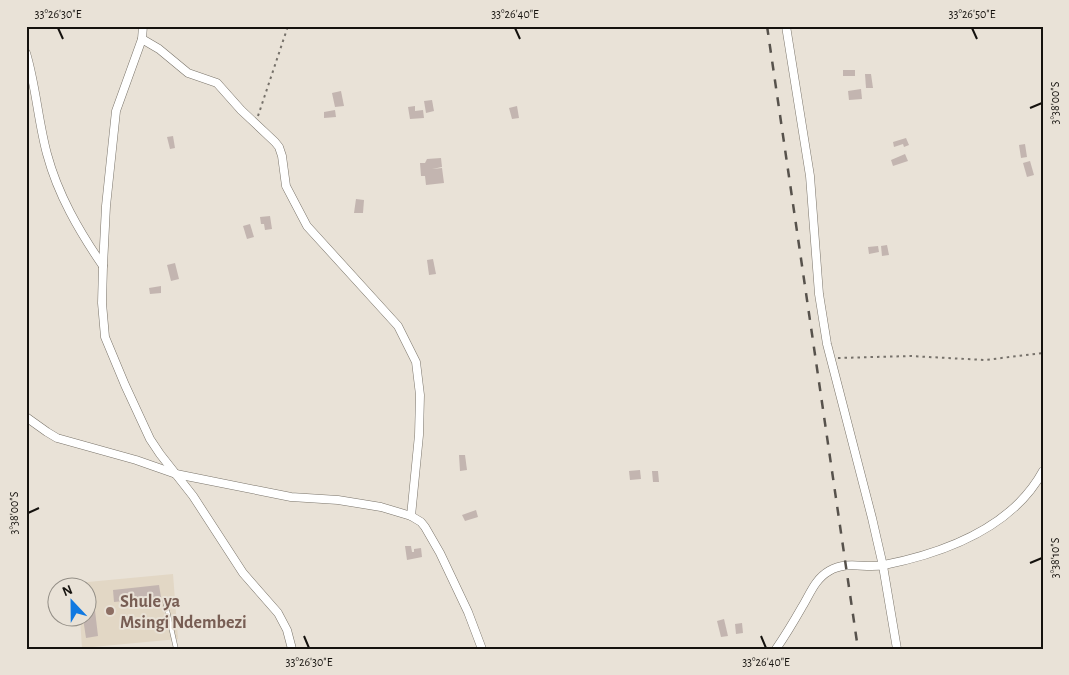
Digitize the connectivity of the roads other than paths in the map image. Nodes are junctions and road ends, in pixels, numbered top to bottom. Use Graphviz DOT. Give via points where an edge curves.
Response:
graph roads {
  1 [pos="144,26"];
  2 [pos="786,26"];
  3 [pos="142,39"];
  4 [pos="26,53"];
  5 [pos="103,266"];
  6 [pos="26,417"];
  7 [pos="1043,471"];
  8 [pos="176,474"];
  9 [pos="412,516"];
  10 [pos="883,566"];
  11 [pos="165,601"];
  12 [pos="176,649"];
  13 [pos="292,649"];
  14 [pos="482,649"];
  15 [pos="776,649"];
  16 [pos="897,649"];
  1 -- 3 [label="street"];
  2 -- 10 [label="street" via="810,176 819,294 830,358"];
  3 -- 5 [label="street" via="116,111"];
  3 -- 9 [label="street" via="188,73 217,83 256,123 280,150 286,186 307,226 398,326 416,362 420,395"];
  4 -- 5 [label="street" via="57,186 84,239"];
  5 -- 8 [label="street" via="105,337 141,421"];
  6 -- 8 [label="street" via="57,438"];
  7 -- 10 [label="street" via="1016,505 976,535 942,550"];
  8 -- 9 [label="street" via="291,496 381,506"];
  8 -- 13 [label="street" via="243,573 278,613"];
  9 -- 14 [label="street" via="425,527 440,553"];
  10 -- 15 [label="street" via="846,564 822,576"];
  10 -- 16 [label="street"];
  11 -- 12 [label="lane"];
}
